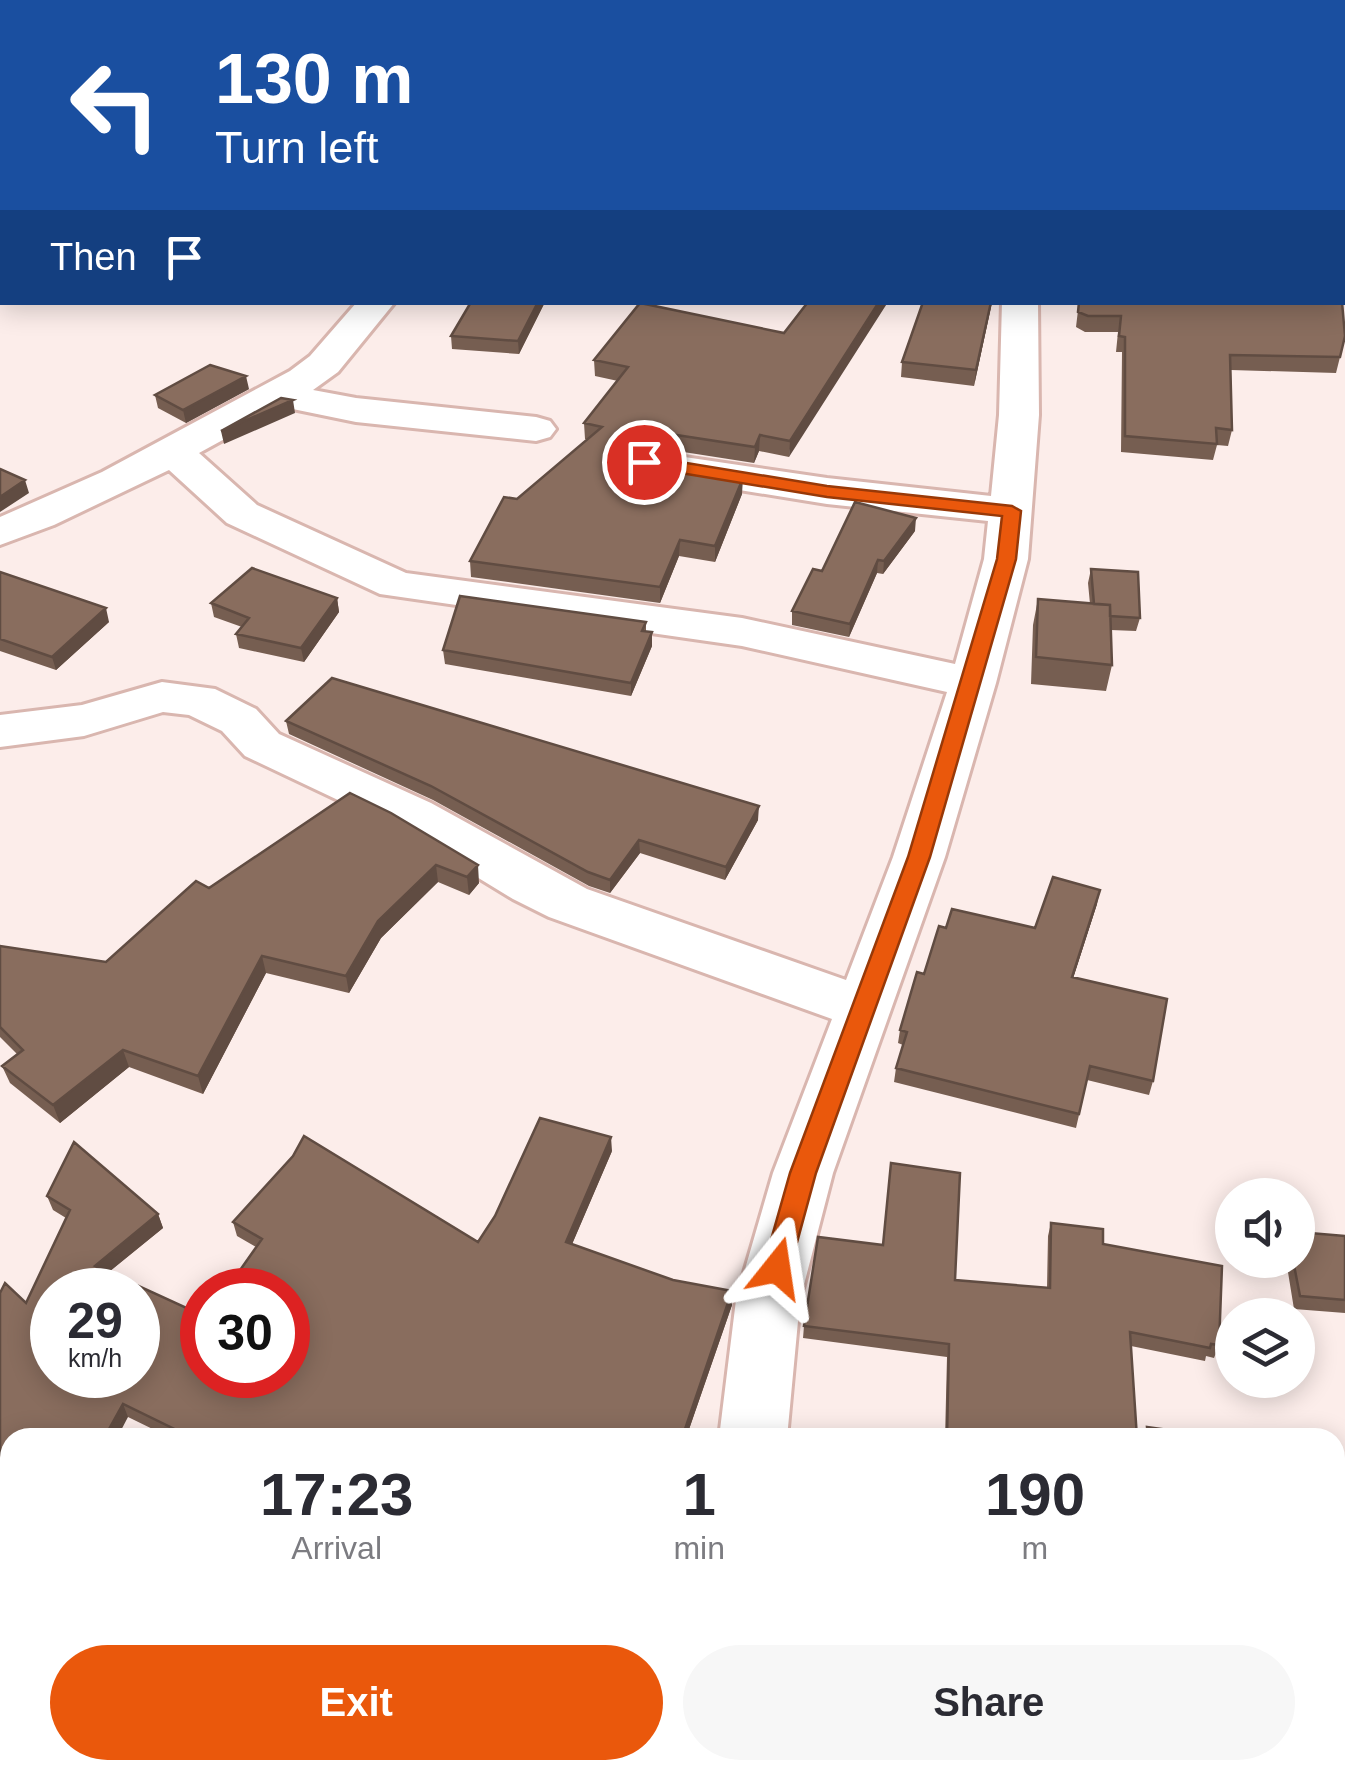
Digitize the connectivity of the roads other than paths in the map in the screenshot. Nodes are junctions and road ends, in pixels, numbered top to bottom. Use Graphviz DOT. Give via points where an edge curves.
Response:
graph roads {
  1 [pos="374,305"];
  2 [pos="1020,305"];
  3 [pos="276,394"];
  4 [pos="536,429"];
  5 [pos="174,452"];
  6 [pos="644,462"];
  7 [pos="1012,511"];
  8 [pos="0,532"];
  9 [pos="973,683"];
  10 [pos="0,731"];
  11 [pos="864,1008"];
  12 [pos="754,1428"];
  1 -- 3 [label="street" via="324,364"];
  2 -- 7 [label="street"];
  3 -- 4 [label="street" via="356,410"];
  3 -- 5 [label="street"];
  5 -- 8 [label="street"];
  5 -- 9 [label="street" via="242,514 396,585 742,632"];
  6 -- 7 [label="street" via="827,492"];
  7 -- 9 [label="street"];
  9 -- 11 [label="street"];
  10 -- 11 [label="street" via="84,720 162,697 198,700 239,720 262,745 413,815 568,903"];
  11 -- 12 [label="street" via="803,1173 768,1300"];
}
